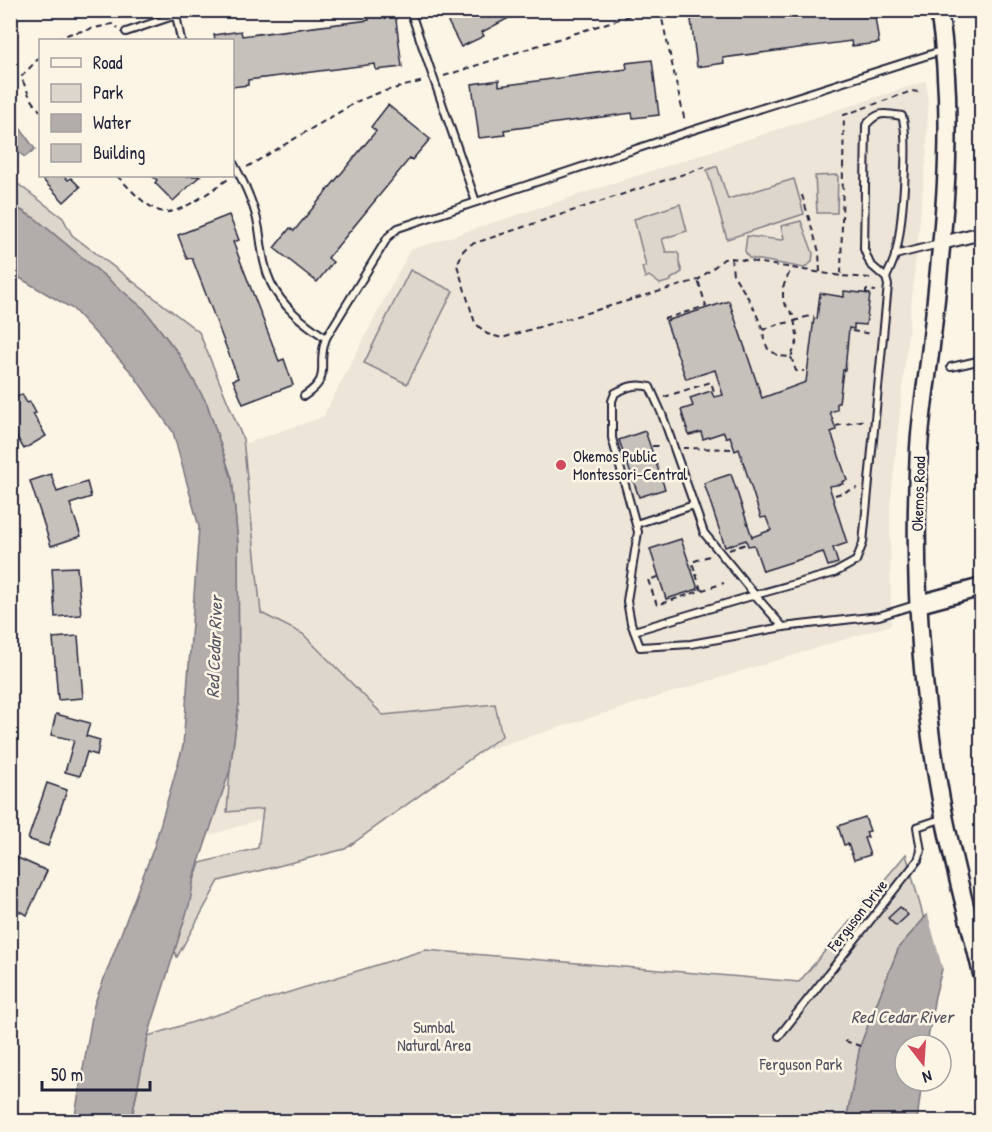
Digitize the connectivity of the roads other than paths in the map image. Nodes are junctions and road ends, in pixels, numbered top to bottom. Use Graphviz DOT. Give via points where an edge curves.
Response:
graph roads {
  1 [pos="191,10"];
  2 [pos="410,10"];
  3 [pos="939,10"];
  4 [pos="176,15"];
  5 [pos="126,32"];
  6 [pos="181,39"];
  7 [pos="945,50"];
  8 [pos="234,164"];
  9 [pos="476,202"];
  10 [pos="981,233"];
  11 [pos="942,243"];
  12 [pos="895,255"];
  13 [pos="886,278"];
  14 [pos="326,338"];
  15 [pos="981,360"];
  16 [pos="951,367"];
  17 [pos="304,396"];
  18 [pos="694,505"];
  19 [pos="636,524"];
  20 [pos="981,586"];
  21 [pos="754,595"];
  22 [pos="919,604"];
  23 [pos="783,627"];
  24 [pos="634,630"];
  25 [pos="944,818"];
  26 [pos="980,966"];
  27 [pos="779,1036"];
  1 -- 4 [label="lane"];
  2 -- 9 [label="lane"];
  3 -- 7 [label="main road, Okemos Road"];
  4 -- 5 [label="lane"];
  4 -- 6 [label="lane"];
  7 -- 9 [label="lane"];
  7 -- 11 [label="main road, Okemos Road" via="949,122"];
  8 -- 14 [label="lane" via="255,214 272,285 295,314"];
  9 -- 14 [label="lane" via="391,232"];
  10 -- 11 [label="street"];
  11 -- 12 [label="lane"];
  11 -- 22 [label="main road, Okemos Road" via="919,445"];
  12 -- 13 [label="lane"];
  12 -- 13 [label="lane" via="906,126 902,116 885,114 874,116 866,125 864,249 870,264"];
  13 -- 21 [label="lane" via="884,338 863,543 856,561 834,573"];
  14 -- 17 [label="lane" via="322,379"];
  15 -- 16 [label="lane"];
  18 -- 19 [label="lane"];
  18 -- 19 [label="lane" via="650,387 630,386 615,393 612,400 612,438"];
  18 -- 21 [label="lane" via="704,533"];
  19 -- 24 [label="lane" via="627,601"];
  20 -- 22 [label="main road"];
  21 -- 23 [label="lane"];
  21 -- 24 [label="lane"];
  22 -- 23 [label="lane" via="879,616"];
  22 -- 25 [label="main road, Okemos Road" via="930,732"];
  23 -- 24 [label="lane" via="691,644 640,647"];
  25 -- 26 [label="main road, Okemos Road"];
  25 -- 27 [label="lane, Ferguson Drive" via="917,827 921,851 918,860"];
}
